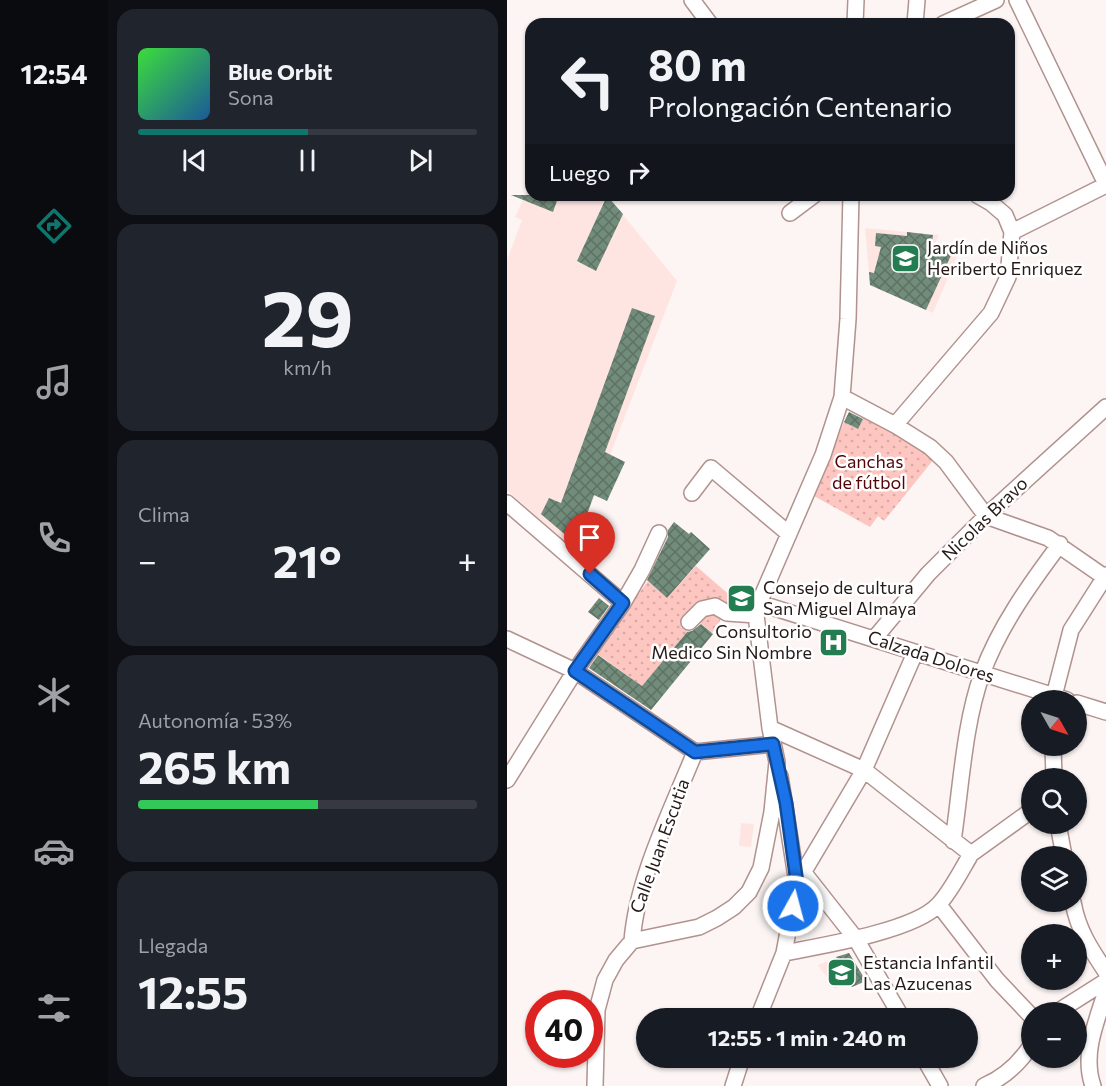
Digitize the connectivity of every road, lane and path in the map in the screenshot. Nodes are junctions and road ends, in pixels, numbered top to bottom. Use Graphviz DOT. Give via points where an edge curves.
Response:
graph roads {
  1 [pos="692,0"];
  2 [pos="917,0"];
  3 [pos="996,0"];
  4 [pos="1017,0"];
  5 [pos="855,1"];
  6 [pos="706,18"];
  7 [pos="855,18"];
  8 [pos="916,18"];
  9 [pos="956,18"];
  10 [pos="1106,184"];
  11 [pos="806,201"];
  12 [pos="849,201"];
  13 [pos="988,201"];
  14 [pos="791,213"];
  15 [pos="1013,232"];
  16 [pos="842,398"];
  17 [pos="1106,407"];
  18 [pos="895,425"];
  19 [pos="691,493"];
  20 [pos="507,503"];
  21 [pos="986,516"];
  22 [pos="659,533"];
  23 [pos="789,534"];
  24 [pos="1060,544"];
  25 [pos="1105,577"];
  26 [pos="623,603"];
  27 [pos="758,609"];
  28 [pos="689,622"];
  29 [pos="507,639"];
  30 [pos="875,639"];
  31 [pos="915,653"];
  32 [pos="575,671"];
  33 [pos="982,673"];
  34 [pos="1032,690"];
  35 [pos="1060,690"];
  36 [pos="1087,706"];
  37 [pos="1106,712"];
  38 [pos="770,728"];
  39 [pos="773,744"];
  40 [pos="695,752"];
  41 [pos="777,762"];
  42 [pos="864,770"];
  43 [pos="507,780"];
  44 [pos="1021,818"];
  45 [pos="953,841"];
  46 [pos="971,854"];
  47 [pos="800,878"];
  48 [pos="939,905"];
  49 [pos="1075,912"];
  50 [pos="856,939"];
  51 [pos="632,941"];
  52 [pos="784,953"];
  53 [pos="1106,972"];
  54 [pos="1106,981"];
  55 [pos="1106,992"];
  56 [pos="1073,1002"];
  57 [pos="1021,1005"];
  58 [pos="762,1008"];
  59 [pos="896,1008"];
  60 [pos="1021,1058"];
  61 [pos="739,1068"];
  62 [pos="930,1068"];
  63 [pos="595,1086"];
  64 [pos="733,1086"];
  65 [pos="940,1086"];
  66 [pos="984,1086"];
  67 [pos="1093,1086"];
  1 -- 6 [label="street"];
  2 -- 8 [label="street"];
  3 -- 9 [label="street"];
  4 -- 10 [label="street"];
  5 -- 7 [label="street"];
  10 -- 15 [label="street"];
  11 -- 14 [label="street"];
  12 -- 16 [label="street" via="848,319"];
  13 -- 15 [label="street" via="1005,215"];
  15 -- 18 [label="street" via="1008,277 991,314"];
  16 -- 18 [label="street"];
  16 -- 23 [label="street"];
  17 -- 21 [label="street, Nicolas Bravo"];
  18 -- 21 [label="street" via="947,462"];
  19 -- 23 [label="street" via="711,468"];
  20 -- 26 [label="street"];
  21 -- 24 [label="street"];
  21 -- 30 [label="street, Nicolas Bravo" via="928,574"];
  22 -- 26 [label="street"];
  23 -- 27 [label="street"];
  24 -- 25 [label="street"];
  24 -- 33 [label="street" via="1003,627"];
  25 -- 35 [label="street" via="1071,630"];
  26 -- 32 [label="street"];
  27 -- 28 [label="street, Calzada Dolores" via="727,613 715,606 702,609"];
  27 -- 30 [label="street, Calzada Dolores"];
  27 -- 38 [label="street"];
  29 -- 32 [label="street"];
  30 -- 31 [label="street, Calzada Dolores"];
  31 -- 33 [label="street, Calzada Dolores"];
  31 -- 42 [label="street"];
  32 -- 40 [label="street"];
  32 -- 43 [label="street"];
  33 -- 34 [label="street, Calzada Dolores"];
  33 -- 45 [label="street" via="972,708"];
  36 -- 37 [label="street"];
  38 -- 39 [label="street"];
  38 -- 42 [label="street"];
  39 -- 40 [label="street"];
  39 -- 41 [label="street"];
  40 -- 51 [label="street, Calle Juan Escutia" via="643,884"];
  41 -- 47 [label="street"];
  41 -- 51 [label="street" via="767,843 749,892 734,907 699,927"];
  42 -- 45 [label="street"];
  42 -- 47 [label="street"];
  44 -- 46 [label="street"];
  45 -- 46 [label="street"];
  46 -- 48 [label="street"];
  47 -- 50 [label="street"];
  47 -- 52 [label="street"];
  48 -- 50 [label="street" via="924,916"];
  48 -- 57 [label="street"];
  49 -- 53 [label="street"];
  50 -- 52 [label="street"];
  50 -- 59 [label="street"];
  51 -- 63 [label="street" via="605,980 597,1010"];
  52 -- 58 [label="street"];
  54 -- 56 [label="street"];
  55 -- 67 [label="street" via="1089,1048"];
  60 -- 66 [label="street" via="996,1081"];
  61 -- 64 [label="street"];
  62 -- 65 [label="street"];
}
